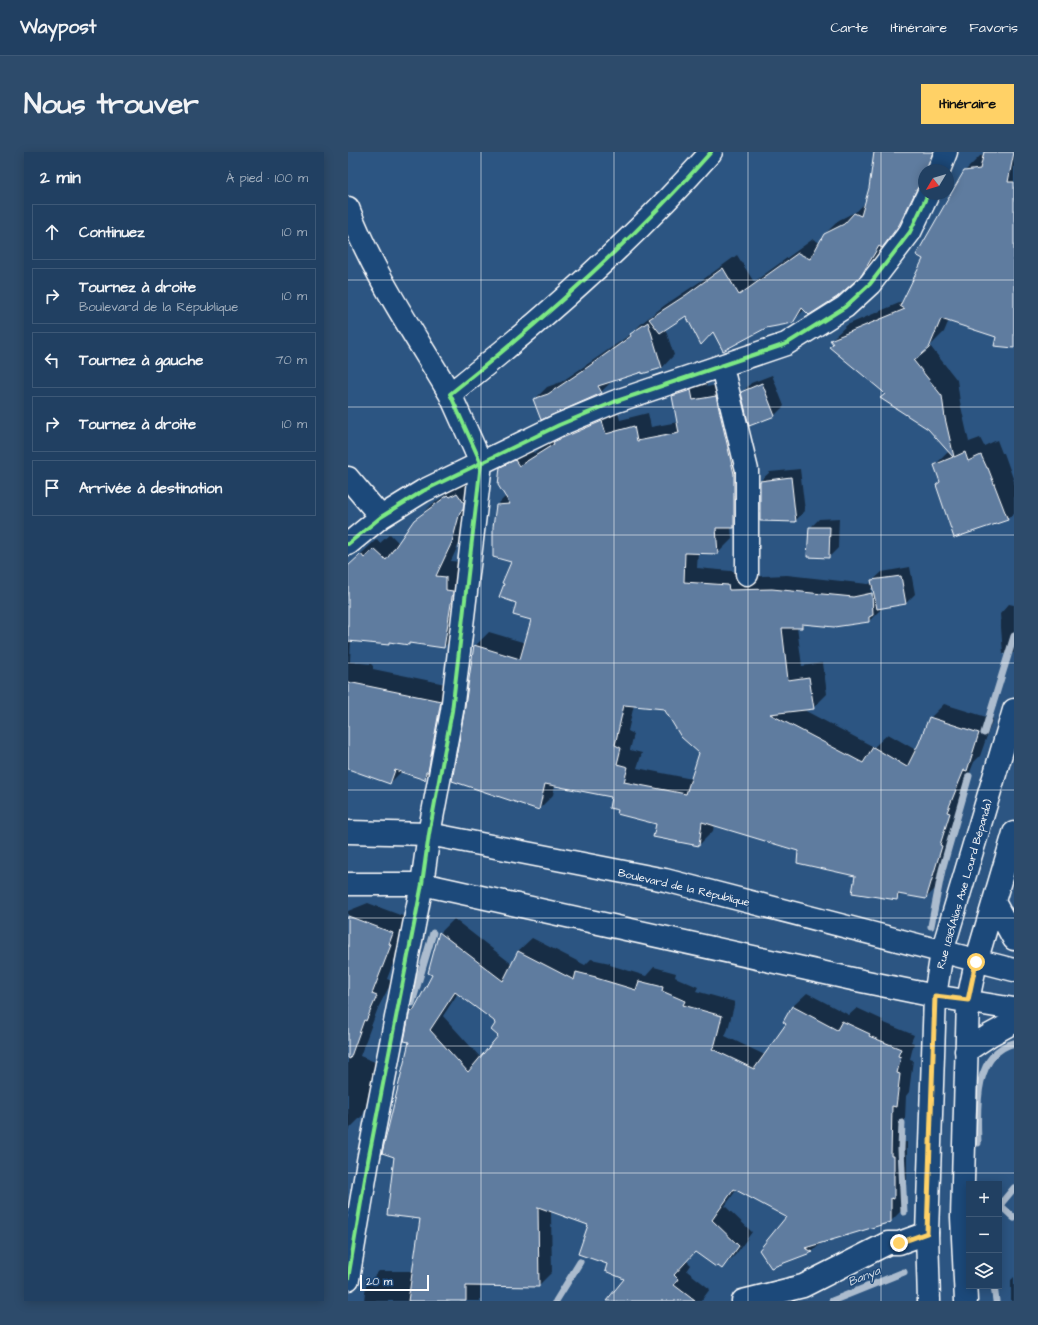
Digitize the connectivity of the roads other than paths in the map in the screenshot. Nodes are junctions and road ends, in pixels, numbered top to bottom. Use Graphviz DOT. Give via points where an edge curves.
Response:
graph roads {
  1 [pos="711,152"];
  2 [pos="946,152"];
  3 [pos="941,164"];
  4 [pos="925,200"];
  5 [pos="348,208"];
  6 [pos="722,367"];
  7 [pos="450,394"];
  8 [pos="481,463"];
  9 [pos="348,478"];
  10 [pos="381,517"];
  11 [pos="348,544"];
  12 [pos="746,574"];
  13 [pos="1014,710"];
  14 [pos="348,832"];
  15 [pos="1014,833"];
  16 [pos="429,834"];
  17 [pos="348,884"];
  18 [pos="422,884"];
  19 [pos="994,902"];
  20 [pos="1014,939"];
  21 [pos="942,952"];
  22 [pos="976,962"];
  23 [pos="1014,970"];
  24 [pos="935,996"];
  25 [pos="968,1000"];
  26 [pos="1014,1009"];
  27 [pos="1014,1022"];
  28 [pos="966,1051"];
  29 [pos="927,1233"];
  30 [pos="348,1279"];
  31 [pos="743,1301"];
  32 [pos="929,1301"];
  33 [pos="966,1301"];
  1 -- 7 [label="street" via="681,186 572,291"];
  2 -- 3 [label="street"];
  4 -- 6 [label="street" via="910,232 870,284 845,307 786,344"];
  5 -- 7 [label="street" via="381,277"];
  6 -- 8 [label="street" via="614,402 559,424"];
  6 -- 12 [label="street" via="746,470"];
  7 -- 8 [label="street"];
  8 -- 10 [label="street" via="423,491"];
  8 -- 16 [label="street" via="452,711"];
  9 -- 10 [label="street"];
  10 -- 11 [label="street"];
  13 -- 21 [label="street, Rue 1.818(Alias Axe Lourd Bépanda)"];
  14 -- 16 [label="street, Boulevard de la République"];
  15 -- 19 [label="street"];
  16 -- 18 [label="street"];
  16 -- 21 [label="street, Boulevard de la République" via="665,880"];
  17 -- 18 [label="street"];
  18 -- 24 [label="street"];
  18 -- 30 [label="street" via="368,1161"];
  19 -- 20 [label="street"];
  19 -- 22 [label="street"];
  21 -- 22 [label="street, Boulevard de la République"];
  21 -- 24 [label="street, Rue 1.818(Alias Axe Lourd Bépanda)"];
  22 -- 23 [label="street, Boulevard de la République"];
  22 -- 25 [label="street"];
  24 -- 25 [label="street"];
  24 -- 29 [label="street, Rue 1.818(Alias Axe Lourd Bépanda)"];
  25 -- 26 [label="street"];
  25 -- 28 [label="street"];
  27 -- 28 [label="street"];
  28 -- 33 [label="street" via="962,1217"];
  29 -- 31 [label="street" via="899,1243 888,1243 803,1286"];
  29 -- 32 [label="street, Rue 1.818(Alias Axe Lourd Bépanda)"];
}
